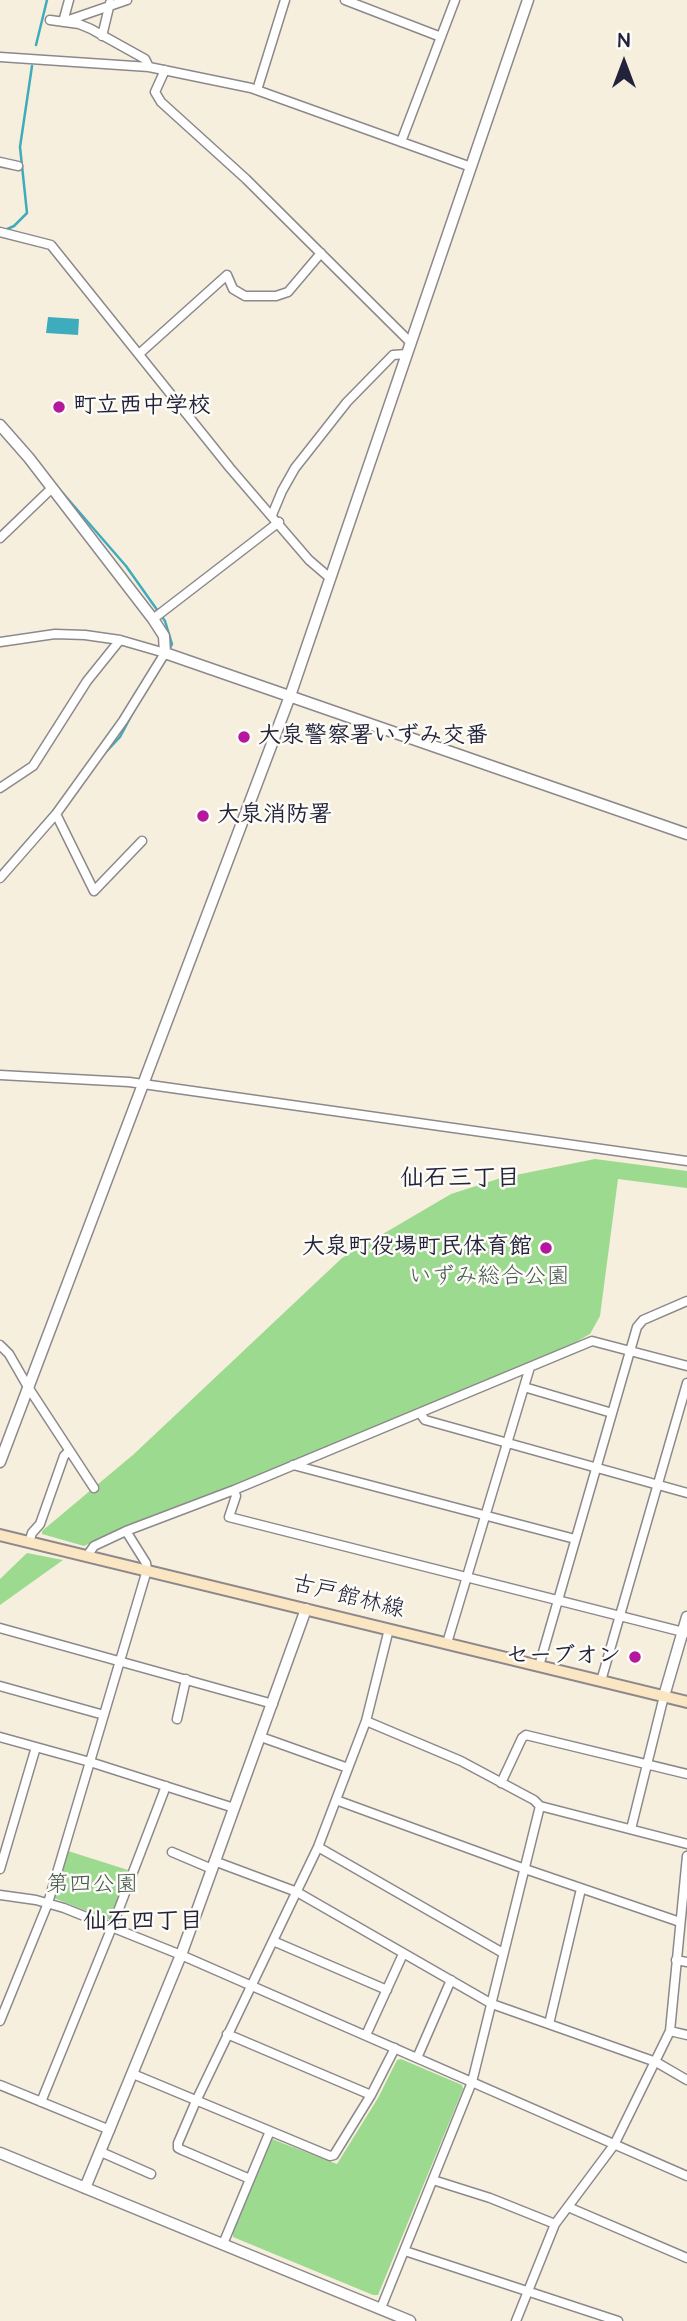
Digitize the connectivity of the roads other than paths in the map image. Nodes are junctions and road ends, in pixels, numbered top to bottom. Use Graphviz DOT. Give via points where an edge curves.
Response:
graph roads {
  1 [pos="69,0"];
  2 [pos="127,0"];
  3 [pos="285,0"];
  4 [pos="345,0"];
  5 [pos="455,0"];
  6 [pos="528,0"];
  7 [pos="110,2"];
  8 [pos="50,20"];
  9 [pos="63,22"];
  10 [pos="102,36"];
  11 [pos="442,37"];
  12 [pos="0,57"];
  13 [pos="149,67"];
  14 [pos="165,71"];
  15 [pos="257,90"];
  16 [pos="401,142"];
  17 [pos="0,162"];
  18 [pos="18,166"];
  19 [pos="471,167"];
  20 [pos="0,232"];
  21 [pos="321,253"];
  22 [pos="411,343"];
  23 [pos="139,354"];
  24 [pos="407,354"];
  25 [pos="0,425"];
  26 [pos="52,488"];
  27 [pos="272,515"];
  28 [pos="279,522"];
  29 [pos="0,538"];
  30 [pos="330,578"];
  31 [pos="153,620"];
  32 [pos="120,640"];
  33 [pos="0,642"];
  34 [pos="164,653"];
  35 [pos="290,696"];
  36 [pos="0,788"];
  37 [pos="56,814"];
  38 [pos="687,834"];
  39 [pos="142,841"];
  40 [pos="0,878"];
  41 [pos="0,1075"];
  42 [pos="142,1084"];
  43 [pos="687,1161"];
  44 [pos="687,1301"];
  45 [pos="0,1345"];
  46 [pos="629,1351"];
  47 [pos="687,1366"];
  48 [pos="530,1367"];
  49 [pos="687,1383"];
  50 [pos="28,1387"];
  51 [pos="524,1387"];
  52 [pos="420,1413"];
  53 [pos="612,1413"];
  54 [pos="507,1443"];
  55 [pos="69,1451"];
  56 [pos="0,1462"];
  57 [pos="293,1465"];
  58 [pos="596,1468"];
  59 [pos="657,1485"];
  60 [pos="94,1488"];
  61 [pos="234,1490"];
  62 [pos="687,1493"];
  63 [pos="485,1516"];
  64 [pos="126,1531"];
  65 [pos="0,1535"];
  66 [pos="575,1539"];
  67 [pos="29,1542"];
  68 [pos="87,1556"];
  69 [pos="147,1570"];
  70 [pos="467,1578"];
  71 [pos="558,1601"];
  72 [pos="306,1609"];
  73 [pos="618,1616"];
  74 [pos="687,1617"];
  75 [pos="0,1628"];
  76 [pos="389,1629"];
  77 [pos="685,1632"];
  78 [pos="447,1643"];
  79 [pos="120,1661"];
  80 [pos="539,1666"];
  81 [pos="186,1679"];
  82 [pos="601,1681"];
  83 [pos="0,1686"];
  84 [pos="664,1696"];
  85 [pos="687,1702"];
  86 [pos="273,1704"];
  87 [pos="104,1716"];
  88 [pos="177,1719"];
  89 [pos="366,1721"];
  90 [pos="0,1737"];
  91 [pos="261,1737"];
  92 [pos="36,1747"];
  93 [pos="90,1762"];
  94 [pos="648,1765"];
  95 [pos="348,1768"];
  96 [pos="687,1774"];
  97 [pos="501,1783"];
  98 [pos="166,1786"];
  99 [pos="336,1800"];
  100 [pos="540,1806"];
  101 [pos="234,1808"];
  102 [pos="631,1829"];
  103 [pos="687,1844"];
  104 [pos="318,1847"];
  105 [pos="172,1853"];
  106 [pos="687,1856"];
  107 [pos="213,1865"];
  108 [pos="0,1868"];
  109 [pos="525,1869"];
  110 [pos="581,1889"];
  111 [pos="297,1892"];
  112 [pos="0,1895"];
  113 [pos="48,1903"];
  114 [pos="680,1922"];
  115 [pos="112,1927"];
  116 [pos="273,1941"];
  117 [pos="503,1953"];
  118 [pos="403,1954"];
  119 [pos="181,1955"];
  120 [pos="676,1960"];
  121 [pos="687,1962"];
  122 [pos="451,1980"];
  123 [pos="251,1986"];
  124 [pos="387,1990"];
  125 [pos="492,2004"];
  126 [pos="0,2021"];
  127 [pos="549,2024"];
  128 [pos="670,2031"];
  129 [pos="227,2034"];
  130 [pos="366,2035"];
  131 [pos="687,2035"];
  132 [pos="395,2048"];
  133 [pos="417,2058"];
  134 [pos="656,2062"];
  135 [pos="133,2074"];
  136 [pos="687,2080"];
  137 [pos="472,2082"];
  138 [pos="0,2085"];
  139 [pos="371,2095"];
  140 [pos="195,2101"];
  141 [pos="41,2102"];
  142 [pos="110,2130"];
  143 [pos="270,2131"];
  144 [pos="614,2145"];
  145 [pos="101,2152"];
  146 [pos="0,2153"];
  147 [pos="152,2174"];
  148 [pos="687,2176"];
  149 [pos="250,2179"];
  150 [pos="433,2180"];
  151 [pos="85,2188"];
  152 [pos="568,2207"];
  153 [pos="555,2224"];
  154 [pos="223,2244"];
  155 [pos="405,2251"];
  156 [pos="687,2258"];
  157 [pos="527,2291"];
  158 [pos="381,2308"];
  159 [pos="410,2321"];
  160 [pos="516,2321"];
  161 [pos="618,2321"];
  1 -- 9 [label="street"];
  2 -- 7 [label="street"];
  3 -- 15 [label="street"];
  4 -- 11 [label="street"];
  5 -- 11 [label="street"];
  6 -- 19 [label="street"];
  7 -- 9 [label="street"];
  7 -- 10 [label="street"];
  8 -- 9 [label="street"];
  9 -- 10 [label="street" via="79,24"];
  10 -- 13 [label="street" via="145,60"];
  11 -- 16 [label="street"];
  12 -- 13 [label="street"];
  13 -- 14 [label="street"];
  14 -- 15 [label="street"];
  14 -- 21 [label="street" via="155,92 161,102"];
  15 -- 16 [label="street"];
  16 -- 19 [label="street"];
  17 -- 18 [label="street"];
  19 -- 22 [label="street"];
  20 -- 23 [label="street" via="51,245"];
  21 -- 22 [label="street"];
  21 -- 23 [label="street" via="288,292 276,296 245,296 233,289 227,275"];
  22 -- 24 [label="street"];
  23 -- 27 [label="street"];
  24 -- 27 [label="street" via="393,355 347,402 295,468"];
  24 -- 30 [label="street"];
  25 -- 26 [label="street"];
  26 -- 29 [label="street"];
  26 -- 31 [label="street"];
  27 -- 28 [label="street"];
  28 -- 30 [label="street"];
  28 -- 31 [label="street"];
  30 -- 35 [label="street"];
  31 -- 34 [label="street" via="164,636"];
  32 -- 33 [label="street" via="55,634"];
  32 -- 34 [label="street"];
  32 -- 36 [label="street" via="87,681 33,766"];
  34 -- 35 [label="street"];
  34 -- 37 [label="street"];
  35 -- 38 [label="street"];
  35 -- 42 [label="street"];
  37 -- 39 [label="street" via="94,891"];
  37 -- 40 [label="street"];
  41 -- 42 [label="street"];
  42 -- 43 [label="street"];
  42 -- 50 [label="street"];
  44 -- 46 [label="street" via="639,1322"];
  45 -- 50 [label="street"];
  46 -- 47 [label="street"];
  46 -- 48 [label="street" via="592,1341"];
  46 -- 53 [label="street"];
  48 -- 51 [label="street"];
  48 -- 52 [label="street"];
  49 -- 59 [label="street"];
  50 -- 55 [label="street"];
  50 -- 56 [label="street"];
  51 -- 53 [label="street"];
  51 -- 54 [label="street"];
  52 -- 54 [label="street" via="425,1420"];
  52 -- 57 [label="street"];
  53 -- 58 [label="street"];
  54 -- 58 [label="street"];
  54 -- 63 [label="street"];
  55 -- 60 [label="street"];
  55 -- 67 [label="street"];
  57 -- 61 [label="street"];
  57 -- 63 [label="street"];
  58 -- 59 [label="street"];
  58 -- 66 [label="street"];
  59 -- 62 [label="street"];
  59 -- 73 [label="street"];
  61 -- 64 [label="street"];
  61 -- 70 [label="street" via="229,1517"];
  63 -- 66 [label="street"];
  63 -- 70 [label="street"];
  64 -- 68 [label="street" via="94,1546"];
  64 -- 69 [label="street"];
  65 -- 67 [label="main road, 古戸館林線"];
  66 -- 71 [label="street"];
  67 -- 68 [label="main road, 古戸館林線"];
  68 -- 69 [label="main road, 古戸館林線"];
  69 -- 72 [label="main road, 古戸館林線"];
  69 -- 79 [label="street"];
  70 -- 71 [label="street"];
  70 -- 78 [label="street"];
  71 -- 73 [label="street"];
  71 -- 80 [label="street"];
  72 -- 76 [label="main road, 古戸館林線"];
  72 -- 86 [label="street"];
  73 -- 77 [label="street"];
  73 -- 82 [label="street"];
  74 -- 77 [label="street"];
  75 -- 79 [label="street"];
  76 -- 78 [label="main road, 古戸館林線"];
  76 -- 89 [label="street"];
  77 -- 84 [label="street"];
  78 -- 80 [label="main road, 古戸館林線"];
  79 -- 81 [label="street"];
  79 -- 87 [label="street"];
  80 -- 82 [label="main road, 古戸館林線"];
  81 -- 86 [label="street"];
  81 -- 88 [label="street"];
  82 -- 84 [label="main road, 古戸館林線"];
  83 -- 87 [label="street"];
  84 -- 85 [label="main road, 古戸館林線"];
  84 -- 94 [label="street"];
  86 -- 91 [label="street"];
  87 -- 93 [label="street"];
  89 -- 95 [label="street"];
  89 -- 97 [label="street"];
  90 -- 92 [label="street"];
  91 -- 95 [label="street"];
  91 -- 101 [label="street"];
  92 -- 93 [label="street"];
  92 -- 108 [label="street"];
  93 -- 98 [label="street"];
  93 -- 113 [label="street"];
  94 -- 96 [label="street"];
  94 -- 97 [label="street" via="526,1735"];
  94 -- 102 [label="street"];
  95 -- 99 [label="street"];
  97 -- 100 [label="street"];
  98 -- 101 [label="street"];
  98 -- 115 [label="street"];
  99 -- 104 [label="street"];
  99 -- 109 [label="street"];
  100 -- 102 [label="street"];
  100 -- 109 [label="street"];
  101 -- 107 [label="street"];
  102 -- 103 [label="street"];
  104 -- 111 [label="street"];
  104 -- 117 [label="street"];
  105 -- 107 [label="street"];
  106 -- 114 [label="street"];
  107 -- 111 [label="street"];
  107 -- 119 [label="street"];
  109 -- 110 [label="street"];
  109 -- 117 [label="street"];
  110 -- 114 [label="street"];
  110 -- 127 [label="street"];
  111 -- 116 [label="street"];
  111 -- 118 [label="street"];
  112 -- 113 [label="street"];
  113 -- 115 [label="street"];
  113 -- 126 [label="street"];
  114 -- 120 [label="street"];
  115 -- 119 [label="street"];
  115 -- 141 [label="street"];
  116 -- 123 [label="street"];
  116 -- 124 [label="street"];
  117 -- 125 [label="street"];
  118 -- 122 [label="street"];
  118 -- 124 [label="street"];
  119 -- 123 [label="street"];
  119 -- 135 [label="street"];
  120 -- 121 [label="street"];
  120 -- 128 [label="street"];
  122 -- 125 [label="street"];
  122 -- 133 [label="street"];
  123 -- 129 [label="street"];
  123 -- 130 [label="street"];
  124 -- 130 [label="street"];
  125 -- 127 [label="street"];
  125 -- 137 [label="street"];
  127 -- 134 [label="street"];
  128 -- 131 [label="street"];
  128 -- 134 [label="street"];
  129 -- 139 [label="street"];
  129 -- 140 [label="street"];
  130 -- 132 [label="street"];
  132 -- 133 [label="street"];
  132 -- 139 [label="street"];
  133 -- 137 [label="street"];
  134 -- 136 [label="street"];
  134 -- 144 [label="street"];
  135 -- 140 [label="street"];
  135 -- 142 [label="street"];
  137 -- 144 [label="street"];
  137 -- 150 [label="street"];
  138 -- 141 [label="street"];
  139 -- 143 [label="street" via="334,2155"];
  140 -- 143 [label="street"];
  140 -- 149 [label="street" via="178,2148"];
  141 -- 142 [label="street"];
  142 -- 145 [label="street"];
  143 -- 149 [label="street"];
  144 -- 148 [label="street"];
  144 -- 152 [label="street"];
  145 -- 147 [label="street"];
  145 -- 151 [label="street"];
  146 -- 151 [label="street"];
  149 -- 154 [label="street"];
  150 -- 153 [label="street"];
  150 -- 155 [label="street"];
  151 -- 154 [label="street"];
  152 -- 153 [label="street"];
  152 -- 156 [label="street"];
  153 -- 157 [label="street"];
  154 -- 158 [label="street"];
  155 -- 157 [label="street"];
  155 -- 158 [label="street"];
  157 -- 160 [label="street"];
  157 -- 161 [label="street"];
  158 -- 159 [label="street"];
}
